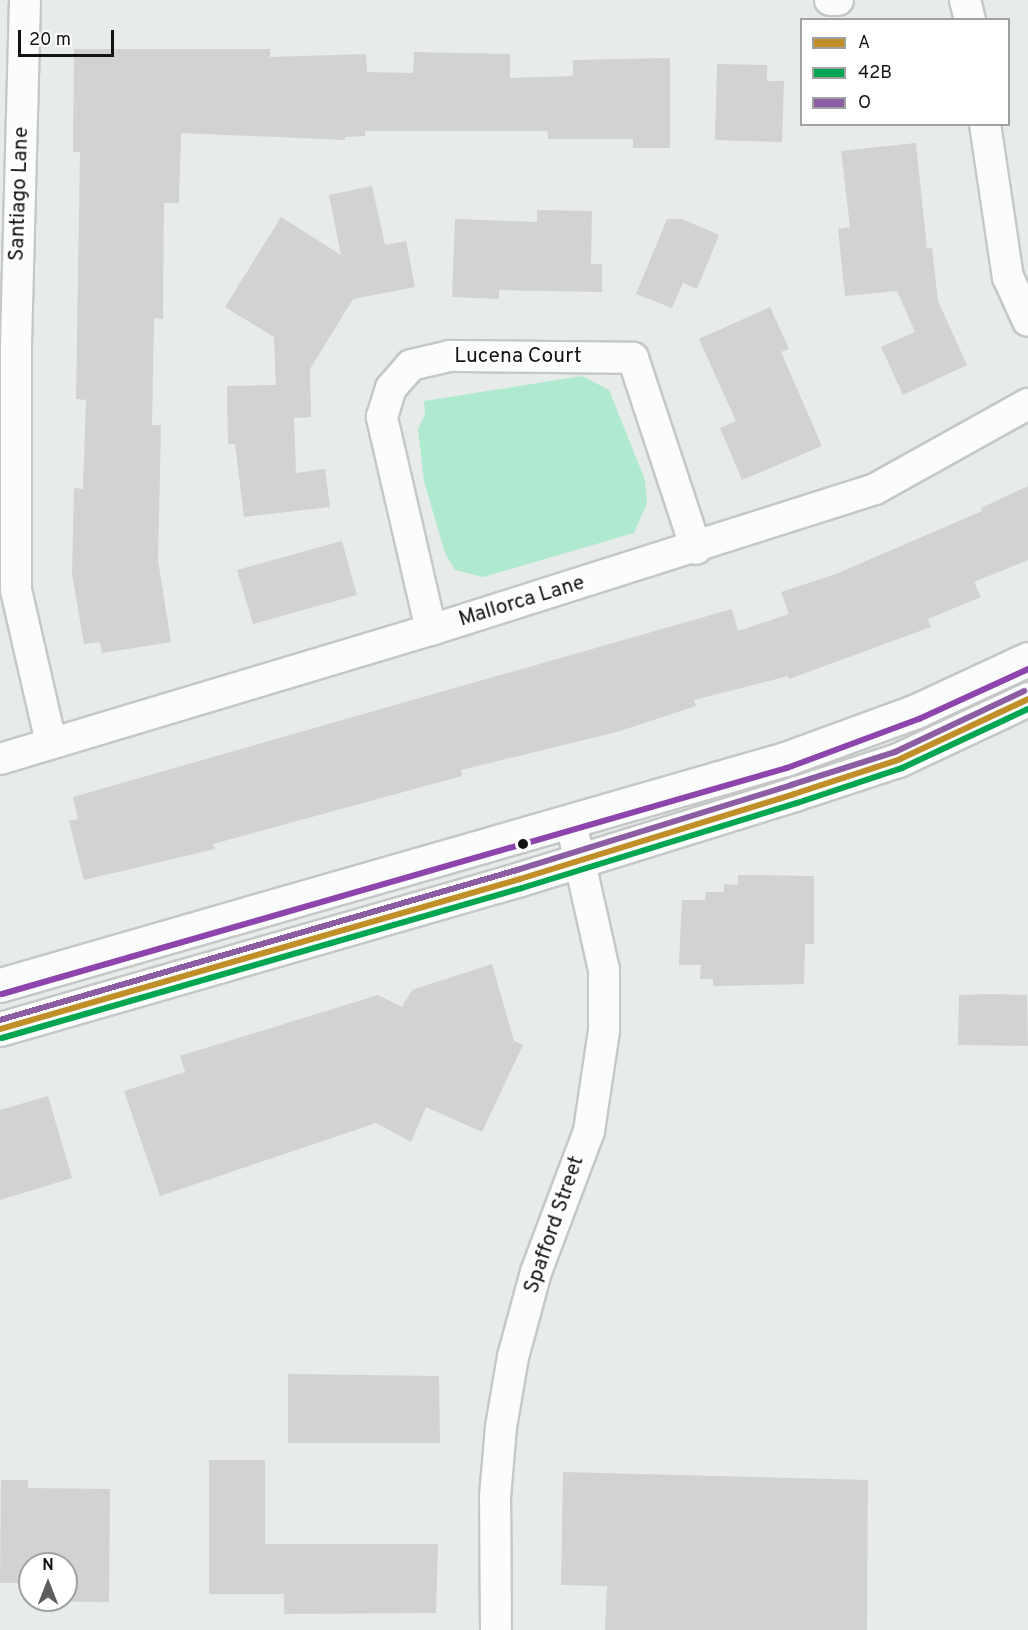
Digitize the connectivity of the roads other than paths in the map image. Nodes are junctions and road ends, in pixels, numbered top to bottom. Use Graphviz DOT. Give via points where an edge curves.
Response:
graph roads {
  1 [pos="25,0"];
  2 [pos="830,0"];
  3 [pos="838,0"];
  4 [pos="965,0"];
  5 [pos="969,18"];
  6 [pos="985,126"];
  7 [pos="1028,321"];
  8 [pos="8,344"];
  9 [pos="1028,404"];
  10 [pos="696,549"];
  11 [pos="431,630"];
  12 [pos="1028,659"];
  13 [pos="1028,699"];
  14 [pos="51,743"];
  15 [pos="0,759"];
  16 [pos="571,822"];
  17 [pos="582,861"];
  18 [pos="0,986"];
  19 [pos="0,1029"];
  20 [pos="496,1630"];
  1 -- 8 [label="street, Santiago Lane"];
  2 -- 3 [label="street"];
  4 -- 5 [label="street"];
  6 -- 7 [label="street" via="1008,277"];
  8 -- 14 [label="street, Santiago Lane" via="16,590"];
  9 -- 10 [label="street, Mallorca Lane" via="875,489"];
  10 -- 11 [label="street, Mallorca Lane"];
  10 -- 11 [label="street, Lucena Court" via="633,358 450,356 411,365 391,388 381,417"];
  11 -- 14 [label="street, Mallorca Lane"];
  12 -- 16 [label="main road" via="916,711 785,759"];
  13 -- 17 [label="main road" via="898,760"];
  14 -- 15 [label="street, Mallorca Lane"];
  16 -- 17 [label="street, Spafford Street"];
  16 -- 18 [label="main road"];
  17 -- 19 [label="main road"];
  17 -- 20 [label="street, Spafford Street" via="604,970 604,1031 589,1131 536,1272 513,1358 501,1427 495,1497"];
}
